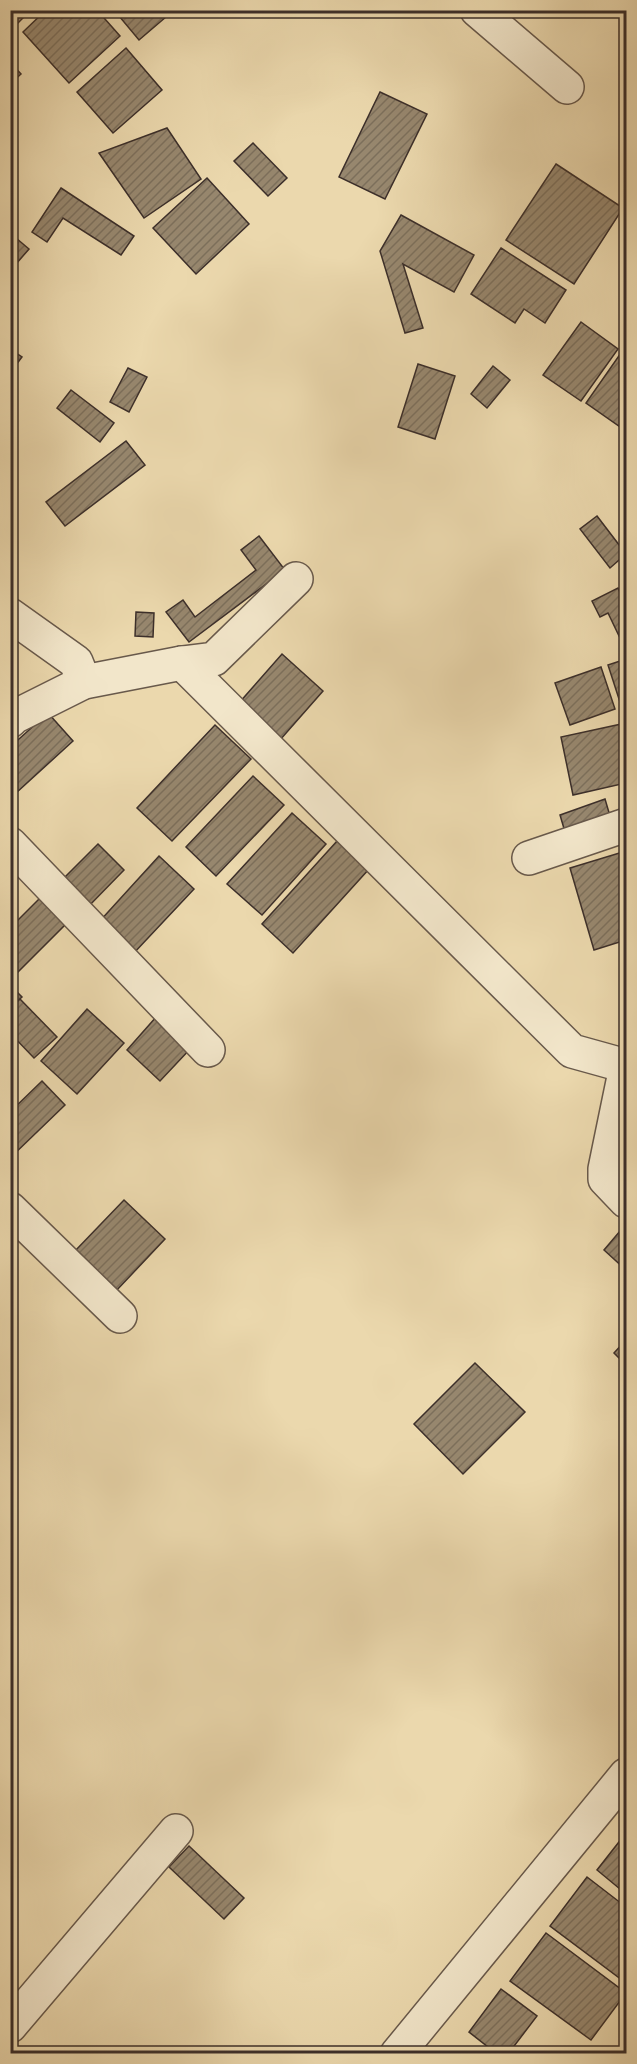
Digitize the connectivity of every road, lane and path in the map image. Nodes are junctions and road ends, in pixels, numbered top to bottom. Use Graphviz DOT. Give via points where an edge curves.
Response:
graph roads {
  1 [pos="477,10"];
  2 [pos="567,87"];
  3 [pos="296,579"];
  4 [pos="10,615"];
  5 [pos="182,663"];
  6 [pos="84,682"];
  7 [pos="10,721"];
  8 [pos="627,825"];
  9 [pos="10,844"];
  10 [pos="529,858"];
  11 [pos="208,1050"];
  12 [pos="627,1067"];
  13 [pos="627,1201"];
  14 [pos="10,1209"];
  15 [pos="120,1316"];
  16 [pos="627,1775"];
  17 [pos="176,1832"];
  18 [pos="10,2026"];
  19 [pos="397,2054"];
  1 -- 2 [label="street"];
  3 -- 5 [label="street" via="214,659"];
  4 -- 6 [label="street" via="76,662"];
  5 -- 6 [label="street"];
  5 -- 12 [label="street" via="572,1051"];
  6 -- 7 [label="street"];
  8 -- 10 [label="street"];
  9 -- 11 [label="street"];
  12 -- 13 [label="street" via="605,1168 605,1179"];
  14 -- 15 [label="street"];
  16 -- 19 [label="street"];
  17 -- 18 [label="street"];
}
